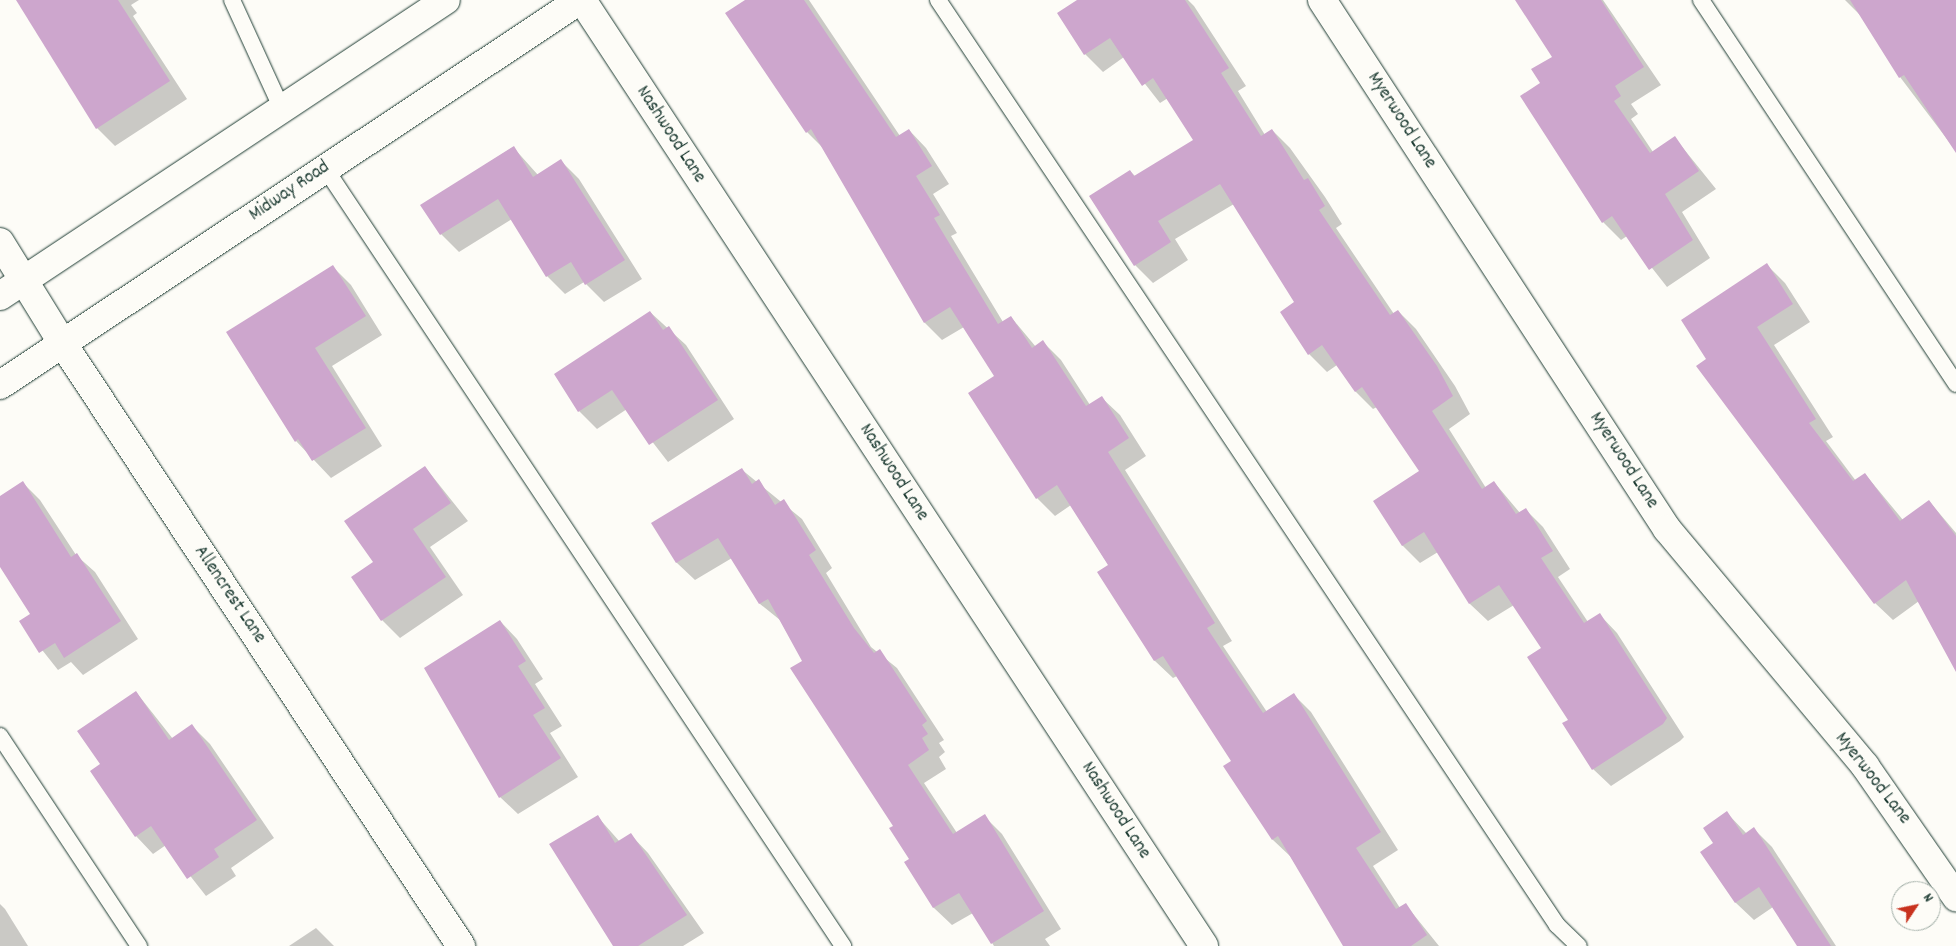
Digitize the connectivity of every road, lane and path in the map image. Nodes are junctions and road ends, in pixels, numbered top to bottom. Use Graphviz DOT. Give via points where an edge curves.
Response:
graph roads {
  1 [pos="232,0"];
  2 [pos="446,0"];
  3 [pos="581,0"];
  4 [pos="938,0"];
  5 [pos="1322,0"];
  6 [pos="1701,0"];
  7 [pos="282,110"];
  8 [pos="325,168"];
  9 [pos="0,242"];
  10 [pos="22,281"];
  11 [pos="0,296"];
  12 [pos="62,344"];
  13 [pos="1956,384"];
  14 [pos="0,385"];
  15 [pos="0,736"];
  16 [pos="1956,897"];
  17 [pos="139,946"];
  18 [pos="461,946"];
  19 [pos="843,946"];
  20 [pos="1204,946"];
  21 [pos="1579,946"];
  1 -- 7 [label="lane"];
  2 -- 7 [label="street"];
  3 -- 8 [label="street, Midway Road"];
  3 -- 20 [label="street, Nashwood Lane"];
  4 -- 21 [label="lane" via="1552,916"];
  5 -- 16 [label="street, Myerwood Lane" via="1667,529 1865,766"];
  6 -- 13 [label="lane"];
  7 -- 10 [label="street"];
  8 -- 12 [label="street, Midway Road"];
  8 -- 19 [label="lane"];
  9 -- 10 [label="street, Allencrest Lane"];
  10 -- 11 [label="street"];
  10 -- 12 [label="street, Allencrest Lane"];
  12 -- 14 [label="street, Midway Road"];
  12 -- 18 [label="street, Allencrest Lane"];
  15 -- 17 [label="lane"];
}
